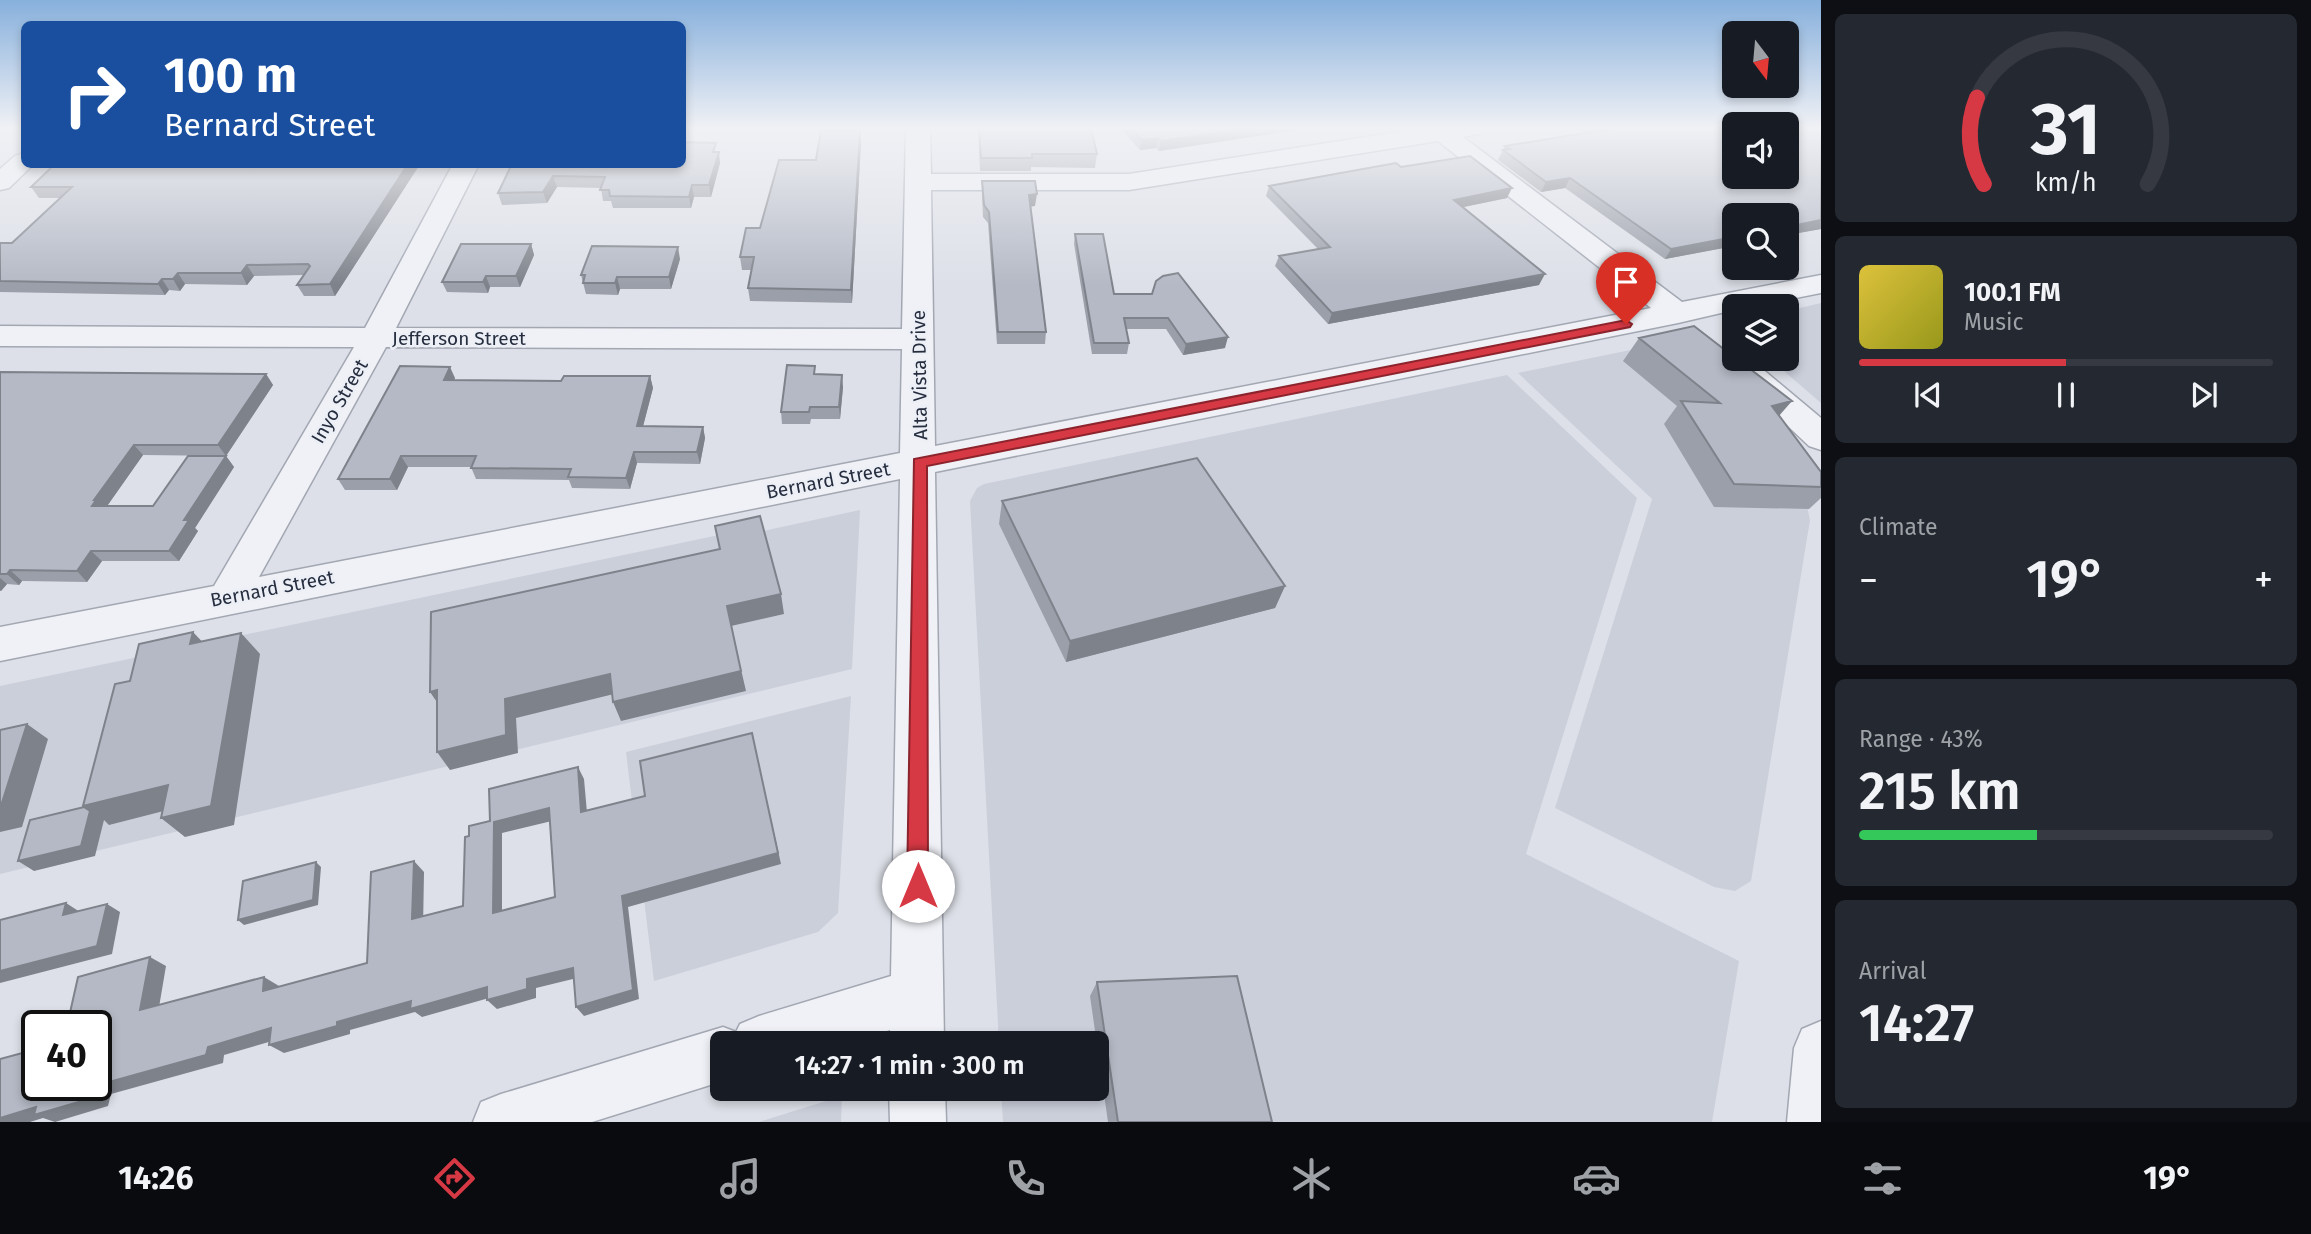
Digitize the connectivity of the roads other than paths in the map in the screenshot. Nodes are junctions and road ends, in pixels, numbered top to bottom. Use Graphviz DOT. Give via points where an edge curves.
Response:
graph roads {
  1 [pos="457,180"];
  2 [pos="1139,180"];
  3 [pos="1504,180"];
  4 [pos="918,182"];
  5 [pos="1821,284"];
  6 [pos="1675,314"];
  7 [pos="0,336"];
  8 [pos="375,338"];
  9 [pos="918,338"];
  10 [pos="1821,438"];
  11 [pos="920,462"];
  12 [pos="228,597"];
  13 [pos="0,644"];
  14 [pos="917,1019"];
  15 [pos="838,1031"];
  16 [pos="1821,1048"];
  17 [pos="710,1058"];
  18 [pos="918,1101"];
  19 [pos="501,1122"];
  20 [pos="918,1122"];
  21 [pos="1815,1122"];
  1 -- 8 [label="street, Inyo Street"];
  2 -- 4 [label="street"];
  3 -- 6 [label="street"];
  4 -- 9 [label="street, Alta Vista Drive"];
  5 -- 6 [label="street, Bernard Street"];
  6 -- 10 [label="street" via="1785,402"];
  6 -- 11 [label="street, Bernard Street"];
  7 -- 8 [label="street, Jefferson Street"];
  8 -- 9 [label="street, Jefferson Street"];
  8 -- 12 [label="street, Inyo Street"];
  9 -- 11 [label="street, Alta Vista Drive"];
  11 -- 12 [label="street, Bernard Street"];
  11 -- 14 [label="street, Alta Vista Drive"];
  12 -- 13 [label="street, Bernard Street"];
  14 -- 15 [label="street"];
  16 -- 21 [label="street"];
  17 -- 19 [label="street"];
  18 -- 20 [label="street"];
}
